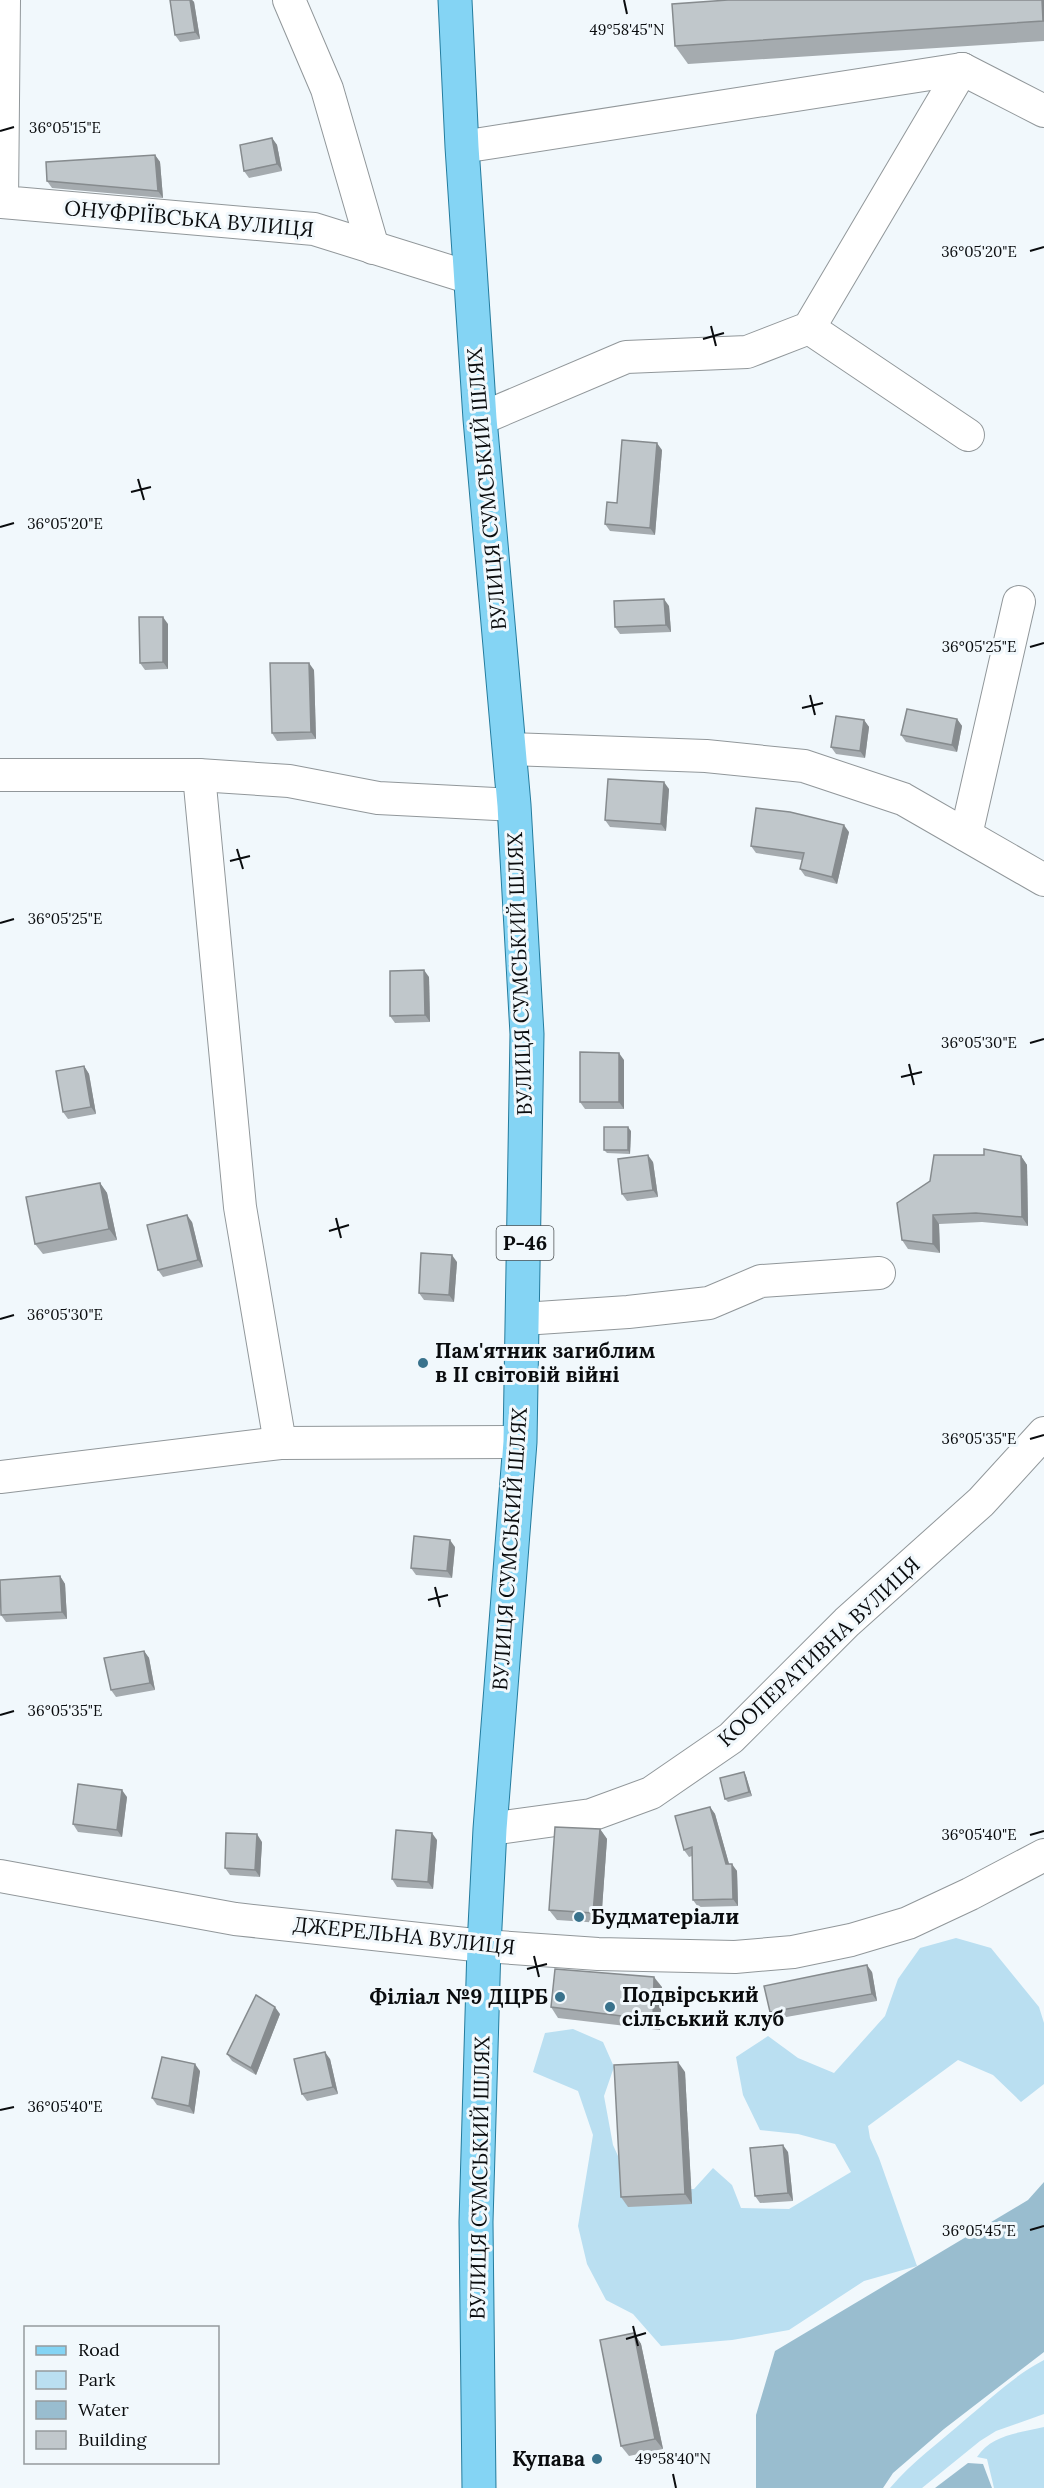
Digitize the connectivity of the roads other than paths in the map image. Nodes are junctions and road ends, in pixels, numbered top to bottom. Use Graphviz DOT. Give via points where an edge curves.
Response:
graph roads {
  1 [pos="4,0"];
  2 [pos="289,0"];
  3 [pos="455,0"];
  4 [pos="962,69"];
  5 [pos="1044,111"];
  6 [pos="462,147"];
  7 [pos="1,202"];
  8 [pos="373,248"];
  9 [pos="471,278"];
  10 [pos="809,328"];
  11 [pos="480,419"];
  12 [pos="968,435"];
  13 [pos="1019,602"];
  14 [pos="510,749"];
  15 [pos="0,775"];
  16 [pos="200,775"];
  17 [pos="514,805"];
  18 [pos="966,835"];
  19 [pos="1044,880"];
  20 [pos="879,1273"];
  21 [pos="523,1319"];
  22 [pos="1044,1432"];
  23 [pos="520,1442"];
  24 [pos="280,1443"];
  25 [pos="0,1477"];
  26 [pos="490,1829"];
  27 [pos="1044,1856"];
  28 [pos="0,1876"];
  29 [pos="484,1946"];
  30 [pos="479,2488"];
  1 -- 7 [label="street, ОНУФРІЇВСЬКА ВУЛИЦЯ"];
  2 -- 8 [label="street" via="327,89"];
  3 -- 6 [label="main road, ВУЛИЦЯ СУМСЬКИЙ ШЛЯХ / Р-46"];
  4 -- 5 [label="street"];
  4 -- 6 [label="street"];
  4 -- 10 [label="street"];
  6 -- 9 [label="main road, ВУЛИЦЯ СУМСЬКИЙ ШЛЯХ / Р-46"];
  7 -- 8 [label="street, ОНУФРІЇВСЬКА ВУЛИЦЯ" via="314,229"];
  8 -- 9 [label="street, ОНУФРІЇВСЬКА ВУЛИЦЯ"];
  9 -- 11 [label="main road, ВУЛИЦЯ СУМСЬКИЙ ШЛЯХ / Р-46"];
  10 -- 11 [label="street" via="747,352 626,357"];
  10 -- 12 [label="street"];
  11 -- 14 [label="main road, ВУЛИЦЯ СУМСЬКИЙ ШЛЯХ / Р-46"];
  13 -- 18 [label="street"];
  14 -- 17 [label="main road, ВУЛИЦЯ СУМСЬКИЙ ШЛЯХ / Р-46"];
  14 -- 18 [label="street" via="706,756 804,766 903,799"];
  15 -- 16 [label="street"];
  16 -- 17 [label="street" via="289,781 378,798"];
  16 -- 24 [label="street" via="240,1207"];
  17 -- 21 [label="main road, ВУЛИЦЯ СУМСЬКИЙ ШЛЯХ / Р-46" via="527,1034"];
  18 -- 19 [label="street"];
  20 -- 21 [label="street" via="760,1281 709,1303"];
  21 -- 23 [label="main road, ВУЛИЦЯ СУМСЬКИЙ ШЛЯХ / Р-46"];
  22 -- 26 [label="street, КООПЕРАТИВНА ВУЛИЦЯ" via="981,1502 847,1622 731,1738 651,1793 591,1815"];
  23 -- 24 [label="street"];
  23 -- 26 [label="main road, ВУЛИЦЯ СУМСЬКИЙ ШЛЯХ / Р-46"];
  24 -- 25 [label="street"];
  26 -- 29 [label="main road, ВУЛИЦЯ СУМСЬКИЙ ШЛЯХ / Р-46"];
  27 -- 29 [label="street, ДЖЕРЕЛЬНА ВУЛИЦЯ" via="908,1923 793,1952 735,1957 598,1954"];
  28 -- 29 [label="street, ДЖЕРЕЛЬНА ВУЛИЦЯ" via="235,1919"];
  29 -- 30 [label="main road, ВУЛИЦЯ СУМСЬКИЙ ШЛЯХ / Р-46" via="476,2222"];
}
